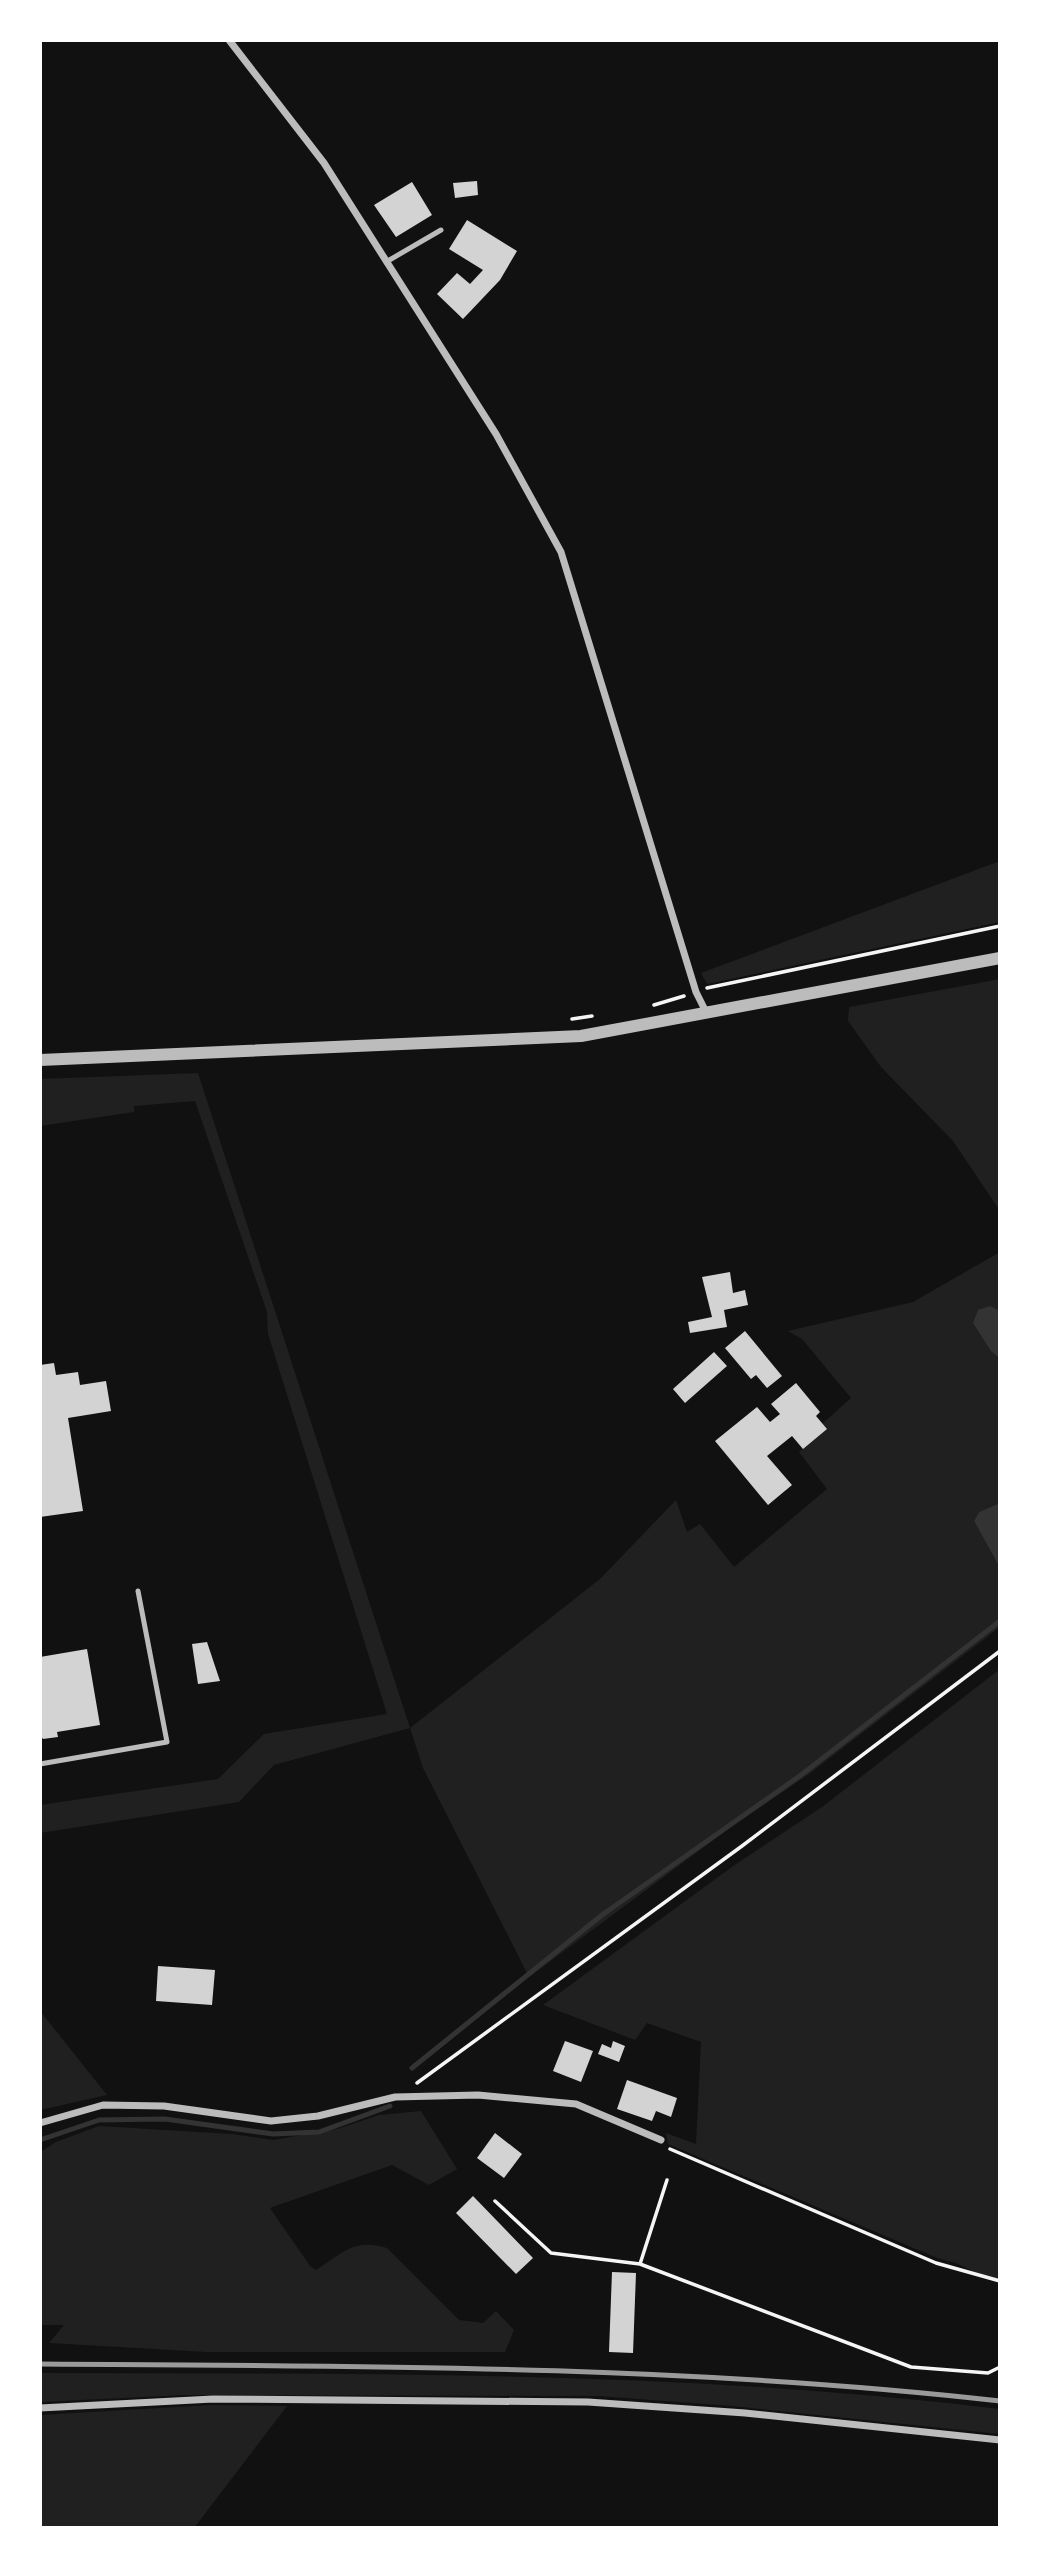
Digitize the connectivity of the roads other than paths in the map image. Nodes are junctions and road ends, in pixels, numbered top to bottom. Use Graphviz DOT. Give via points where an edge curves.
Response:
graph roads {
  1 [pos="229,40"];
  2 [pos="441,230"];
  3 [pos="386,262"];
  4 [pos="1000,958"];
  5 [pos="706,1012"];
  6 [pos="40,1060"];
  7 [pos="138,1591"];
  8 [pos="40,1764"];
  9 [pos="40,2123"];
  10 [pos="662,2140"];
  11 [pos="40,2407"];
  12 [pos="1000,2440"];
  1 -- 3 [label="street" via="324,163"];
  2 -- 3 [label="lane"];
  3 -- 5 [label="street" via="496,434 561,552 696,992"];
  4 -- 5 [label="street"];
  5 -- 6 [label="street" via="581,1036"];
  7 -- 8 [label="lane" via="167,1742"];
  9 -- 10 [label="street" via="103,2105 164,2106 271,2121 318,2116 394,2097 478,2095 576,2104"];
  11 -- 12 [label="street" via="213,2399 588,2402"];
}
